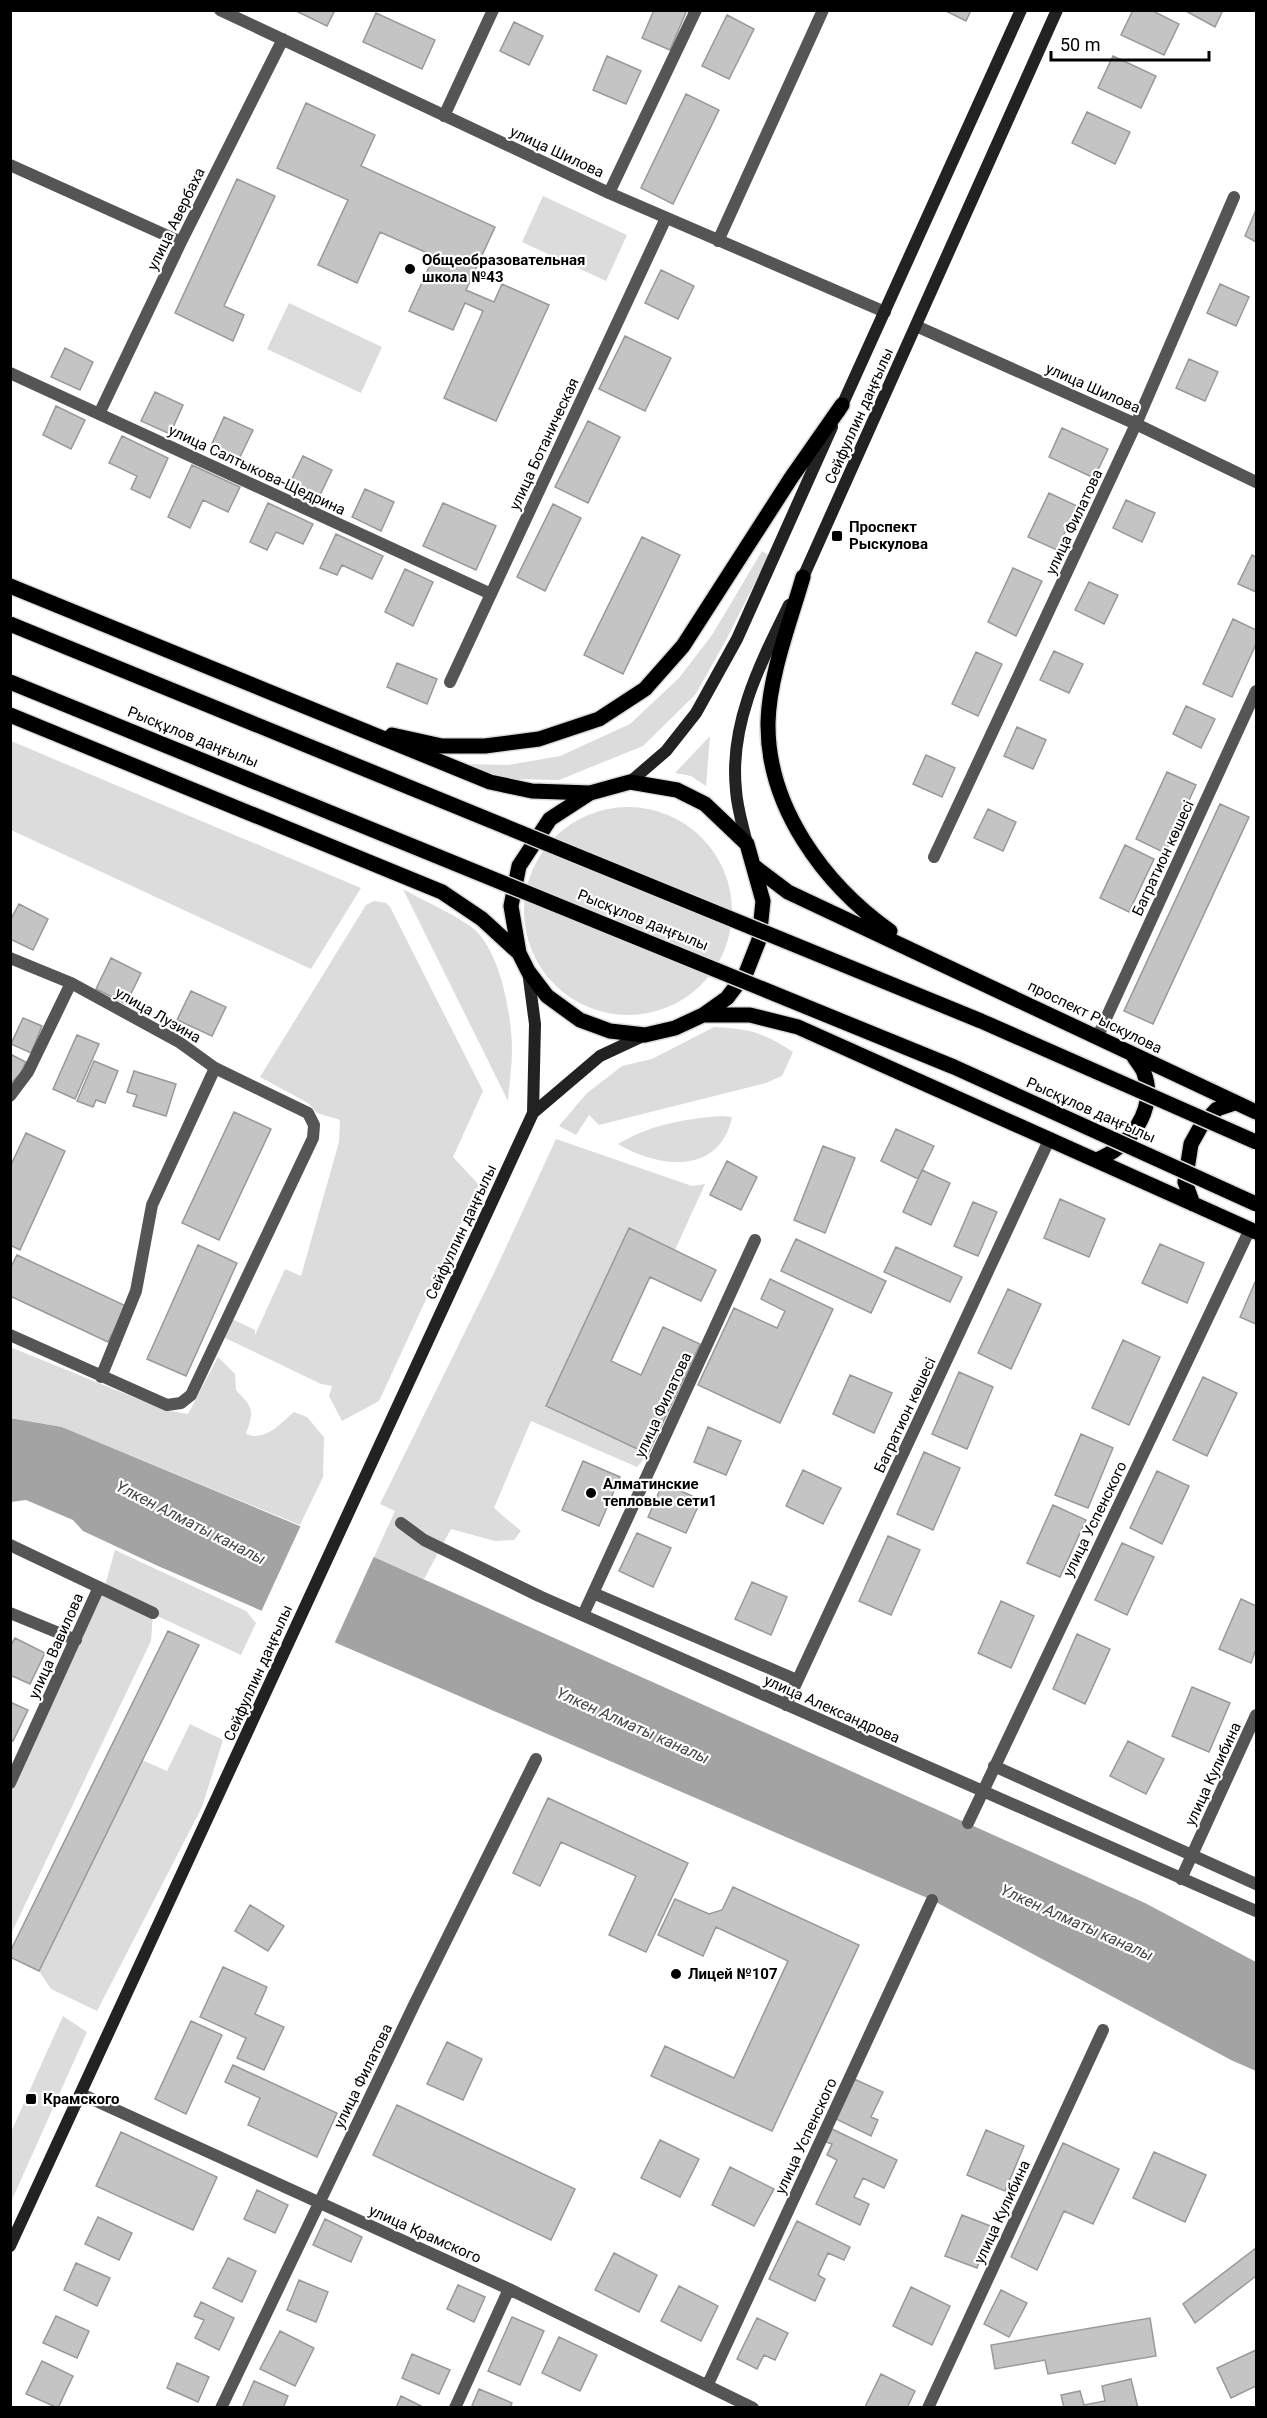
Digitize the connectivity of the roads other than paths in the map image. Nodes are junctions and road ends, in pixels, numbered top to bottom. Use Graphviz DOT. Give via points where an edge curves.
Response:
graph roads {
  1 [pos="220,10"];
  2 [pos="493,10"];
  3 [pos="696,10"];
  4 [pos="823,10"];
  5 [pos="1021,10"];
  6 [pos="1057,10"];
  7 [pos="283,39"];
  8 [pos="444,116"];
  9 [pos="10,165"];
  10 [pos="609,193"];
  11 [pos="1234,197"];
  12 [pos="666,218"];
  13 [pos="718,240"];
  14 [pos="181,242"];
  15 [pos="885,312"];
  16 [pos="916,326"];
  17 [pos="10,373"];
  18 [pos="842,405"];
  19 [pos="99,414"];
  20 [pos="1136,424"];
  21 [pos="1257,482"];
  22 [pos="803,577"];
  23 [pos="10,586"];
  24 [pos="491,594"];
  25 [pos="10,624"];
  26 [pos="10,682"];
  27 [pos="450,682"];
  28 [pos="1257,691"];
  29 [pos="10,715"];
  30 [pos="360,729"];
  31 [pos="630,782"];
  32 [pos="590,793"];
  33 [pos="747,844"];
  34 [pos="934,858"];
  35 [pos="755,867"];
  36 [pos="919,952"];
  37 [pos="519,953"];
  38 [pos="10,958"];
  39 [pos="528,971"];
  40 [pos="71,983"];
  41 [pos="703,1015"];
  42 [pos="645,1035"];
  43 [pos="1097,1038"];
  44 [pos="1134,1056"];
  45 [pos="215,1068"];
  46 [pos="10,1095"];
  47 [pos="1235,1103"];
  48 [pos="1257,1112"];
  49 [pos="533,1113"];
  50 [pos="1050,1138"];
  51 [pos="1257,1142"];
  52 [pos="1096,1160"];
  53 [pos="1193,1204"];
  54 [pos="1257,1204"];
  55 [pos="1253,1231"];
  56 [pos="755,1240"];
  57 [pos="10,1335"];
  58 [pos="101,1377"];
  59 [pos="400,1523"];
  60 [pos="10,1545"];
  61 [pos="99,1587"];
  62 [pos="593,1593"];
  63 [pos="10,1613"];
  64 [pos="153,1613"];
  65 [pos="583,1615"];
  66 [pos="76,1640"];
  67 [pos="797,1680"];
  68 [pos="786,1705"];
  69 [pos="1257,1715"];
  70 [pos="536,1759"];
  71 [pos="994,1766"];
  72 [pos="10,1783"];
  73 [pos="982,1792"];
  74 [pos="968,1823"];
  75 [pos="1192,1856"];
  76 [pos="1181,1879"];
  77 [pos="1257,1884"];
  78 [pos="932,1900"];
  79 [pos="1257,1911"];
  80 [pos="1103,2030"];
  81 [pos="81,2094"];
  82 [pos="318,2202"];
  83 [pos="10,2246"];
  84 [pos="509,2289"];
  85 [pos="708,2384"];
  86 [pos="221,2408"];
  87 [pos="455,2408"];
  88 [pos="753,2408"];
  89 [pos="928,2408"];
  1 -- 7 [label="street, улица Шилова"];
  2 -- 8 [label="street"];
  3 -- 10 [label="street"];
  4 -- 13 [label="street"];
  5 -- 15 [label="main road, Сейфуллин даңғылы"];
  6 -- 16 [label="main road, Сейфуллин даңғылы"];
  7 -- 8 [label="street, улица Шилова"];
  7 -- 14 [label="street, улица Авербаха"];
  8 -- 10 [label="street, улица Шилова"];
  9 -- 14 [label="street"];
  10 -- 12 [label="street, улица Шилова"];
  11 -- 20 [label="street, улица Филатова"];
  12 -- 13 [label="street, улица Шилова"];
  12 -- 24 [label="street, улица Ботаническая"];
  13 -- 15 [label="street, улица Шилова"];
  14 -- 19 [label="street, улица Авербаха"];
  15 -- 18 [label="main road, Сейфуллин даңғылы"];
  16 -- 20 [label="street, улица Шилова"];
  16 -- 22 [label="main road, Сейфуллин даңғылы"];
  17 -- 19 [label="street, улица Салтыкова-Щедрина"];
  18 -- 30 [label="main road" via="683,646 645,689 599,719 539,739 485,746 442,746"];
  18 -- 31 [label="main road, Сейфуллин даңғылы" via="737,639 696,713 666,751"];
  19 -- 24 [label="street, улица Салтыкова-Щедрина"];
  20 -- 21 [label="street, улица Шилова"];
  20 -- 34 [label="street, улица Филатова"];
  22 -- 33 [label="main road, Сейфуллин даңғылы" via="761,662 742,715 735,758 736,791"];
  22 -- 36 [label="main road" via="775,677 768,722 781,793 817,862 840,889 874,920"];
  23 -- 30 [label="main road"];
  24 -- 27 [label="street, улица Ботаническая"];
  25 -- 51 [label="main road, bridge" via="981,1021"];
  26 -- 54 [label="main road, Рысқұлов даңғылы, bridge" via="954,1067"];
  28 -- 43 [label="street, Багратион көшесі"];
  29 -- 37 [label="main road" via="442,892 482,918"];
  30 -- 32 [label="main road" via="489,782 532,791"];
  31 -- 32 [label="main road"];
  31 -- 33 [label="main road" via="677,790 705,804"];
  32 -- 37 [label="main road" via="550,819 519,866 511,906"];
  33 -- 35 [label="main road"];
  35 -- 36 [label="main road" via="788,892"];
  35 -- 41 [label="main road" via="763,901 759,940 746,973 726,998"];
  36 -- 43 [label="main road, проспект Рыскулова"];
  37 -- 39 [label="main road"];
  38 -- 40 [label="street, улица Лузина"];
  39 -- 42 [label="main road" via="547,996 580,1020 610,1031"];
  39 -- 49 [label="main road, Сейфуллин даңғылы" via="535,1024"];
  40 -- 45 [label="street, улица Лузина" via="179,1041"];
  40 -- 46 [label="street" via="28,1072"];
  41 -- 42 [label="main road" via="675,1029"];
  41 -- 50 [label="main road" via="750,1015 798,1027"];
  42 -- 49 [label="main road, Сейфуллин даңғылы" via="600,1056"];
  43 -- 44 [label="main road, проспект Рыскулова"];
  44 -- 47 [label="main road, проспект Рыскулова"];
  44 -- 52 [label="main road" via="1148,1089 1146,1105 1129,1138 1109,1155"];
  45 -- 58 [label="street" via="152,1205 136,1291"];
  45 -- 58 [label="street, улица Лузина" via="308,1113 314,1125 313,1138 191,1395 167,1405"];
  47 -- 48 [label="main road, проспект Рыскулова"];
  47 -- 53 [label="main road" via="1217,1109 1191,1144 1185,1182"];
  49 -- 81 [label="main road, Сейфуллин даңғылы"];
  50 -- 52 [label="main road"];
  50 -- 67 [label="street, Багратион көшесі"];
  52 -- 53 [label="main road"];
  53 -- 55 [label="main road"];
  55 -- 71 [label="street, улица Успенского"];
  56 -- 62 [label="street, улица Филатова"];
  57 -- 58 [label="street"];
  59 -- 65 [label="street, улица Александрова" via="424,1540"];
  60 -- 61 [label="street"];
  61 -- 64 [label="street"];
  61 -- 66 [label="street, улица Вавилова"];
  62 -- 65 [label="street, улица Филатова"];
  62 -- 67 [label="street"];
  63 -- 66 [label="street"];
  65 -- 68 [label="street, улица Александрова"];
  66 -- 72 [label="street, улица Вавилова"];
  67 -- 68 [label="street, Багратион көшесі"];
  68 -- 73 [label="street, улица Александрова"];
  69 -- 75 [label="street, улица Кулибина"];
  70 -- 82 [label="street, улица Филатова"];
  71 -- 73 [label="street, улица Успенского"];
  71 -- 75 [label="street"];
  73 -- 74 [label="street, улица Успенского"];
  73 -- 76 [label="street, улица Александрова"];
  75 -- 76 [label="street, улица Кулибина"];
  75 -- 77 [label="street"];
  76 -- 79 [label="street, улица Александрова"];
  78 -- 85 [label="street, улица Успенского"];
  80 -- 89 [label="street, улица Кулибина"];
  81 -- 82 [label="street, улица Крамского"];
  81 -- 83 [label="main road, Сейфуллин даңғылы"];
  82 -- 84 [label="street, улица Крамского"];
  82 -- 86 [label="street, улица Филатова"];
  84 -- 85 [label="street, улица Крамского"];
  84 -- 87 [label="street"];
  85 -- 88 [label="street, улица Крамского"];
}
